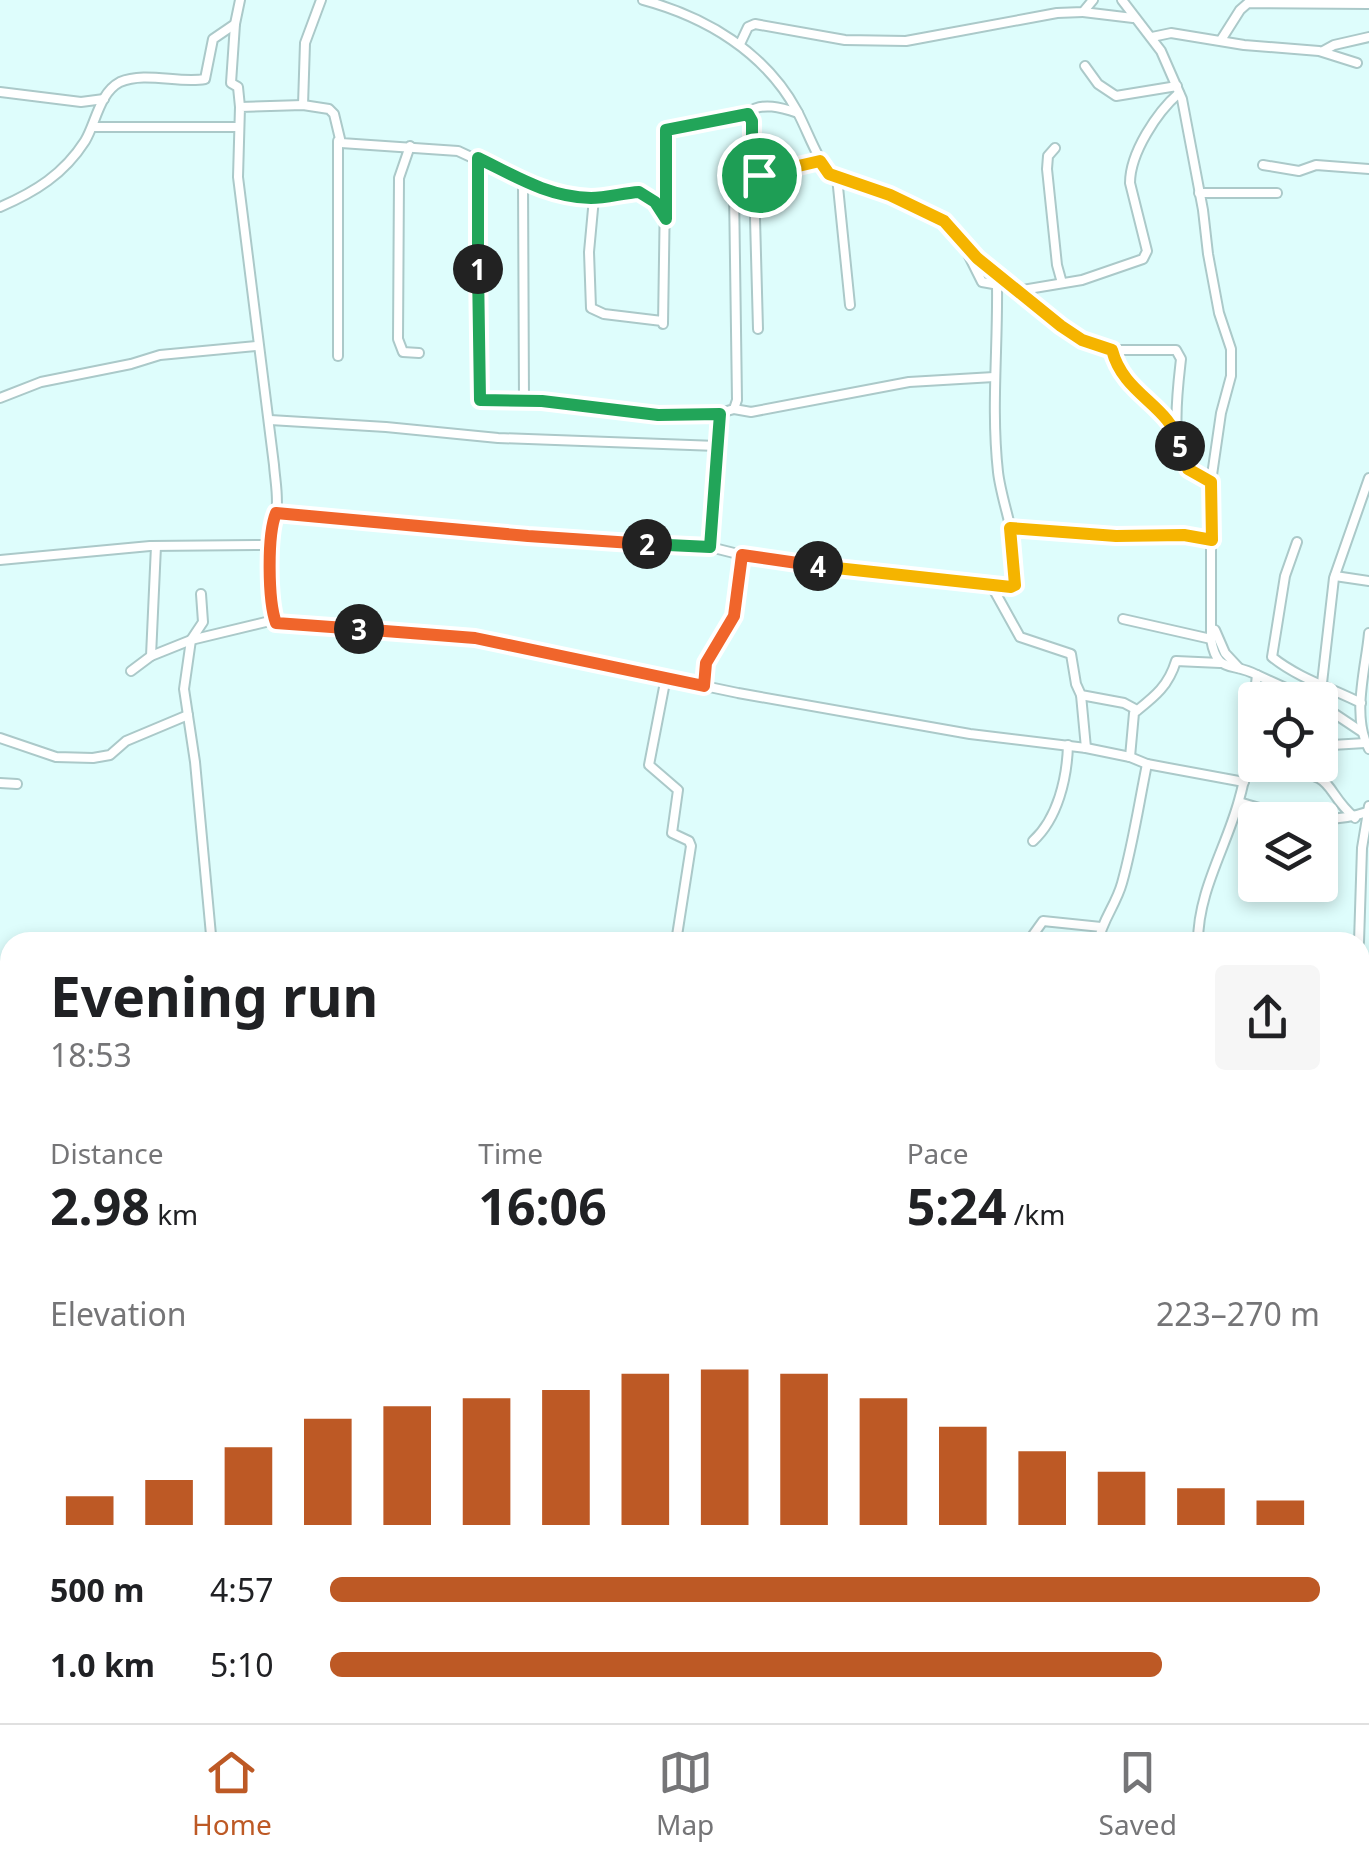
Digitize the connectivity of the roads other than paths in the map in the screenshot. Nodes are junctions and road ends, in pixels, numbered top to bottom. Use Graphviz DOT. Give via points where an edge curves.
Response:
graph roads {
  1 [pos="240,0"];
  2 [pos="320,0"];
  3 [pos="643,0"];
  4 [pos="1093,0"];
  5 [pos="1122,0"];
  6 [pos="1241,3"];
  7 [pos="1368,5"];
  8 [pos="1083,12"];
  9 [pos="1133,18"];
  10 [pos="235,24"];
  11 [pos="1152,37"];
  12 [pos="1369,37"];
  13 [pos="1221,40"];
  14 [pos="740,44"];
  15 [pos="1324,51"];
  16 [pos="1357,64"];
  17 [pos="1085,66"];
  18 [pos="1178,90"];
  19 [pos="0,92"];
  20 [pos="104,98"];
  21 [pos="303,105"];
  22 [pos="240,106"];
  23 [pos="798,113"];
  24 [pos="748,114"];
  25 [pos="93,126"];
  26 [pos="237,127"];
  27 [pos="338,141"];
  28 [pos="410,146"];
  29 [pos="1055,148"];
  30 [pos="478,158"];
  31 [pos="820,161"];
  32 [pos="1262,165"];
  33 [pos="1369,170"];
  34 [pos="836,177"];
  35 [pos="753,178"];
  36 [pos="523,182"];
  37 [pos="1199,193"];
  38 [pos="1277,194"];
  39 [pos="594,198"];
  40 [pos="0,207"];
  41 [pos="666,219"];
  42 [pos="963,242"];
  43 [pos="1062,283"];
  44 [pos="997,285"];
  45 [pos="1012,287"];
  46 [pos="850,306"];
  47 [pos="758,328"];
  48 [pos="257,346"];
  49 [pos="1112,350"];
  50 [pos="420,353"];
  51 [pos="338,356"];
  52 [pos="994,376"];
  53 [pos="0,398"];
  54 [pos="524,402"];
  55 [pos="734,409"];
  56 [pos="720,414"];
  57 [pos="270,420"];
  58 [pos="1176,427"];
  59 [pos="716,446"];
  60 [pos="1369,478"];
  61 [pos="1211,482"];
  62 [pos="276,513"];
  63 [pos="1010,528"];
  64 [pos="1212,540"];
  65 [pos="1297,542"];
  66 [pos="156,546"];
  67 [pos="710,547"];
  68 [pos="272,552"];
  69 [pos="742,555"];
  70 [pos="0,560"];
  71 [pos="1335,576"];
  72 [pos="1369,581"];
  73 [pos="990,584"];
  74 [pos="201,594"];
  75 [pos="1123,619"];
  76 [pos="274,620"];
  77 [pos="1212,623"];
  78 [pos="1369,633"];
  79 [pos="1211,638"];
  80 [pos="191,640"];
  81 [pos="150,656"];
  82 [pos="1220,663"];
  83 [pos="1239,668"];
  84 [pos="131,671"];
  85 [pos="1256,675"];
  86 [pos="666,677"];
  87 [pos="1256,682"];
  88 [pos="1272,682"];
  89 [pos="1319,682"];
  90 [pos="1322,682"];
  91 [pos="704,686"];
  92 [pos="1338,692"];
  93 [pos="1081,695"];
  94 [pos="1361,704"];
  95 [pos="1137,710"];
  96 [pos="188,715"];
  97 [pos="1338,716"];
  98 [pos="1362,732"];
  99 [pos="0,738"];
  100 [pos="1368,744"];
  101 [pos="1068,745"];
  102 [pos="1338,746"];
  103 [pos="1086,748"];
  104 [pos="1130,757"];
  105 [pos="1147,764"];
  106 [pos="1238,781"];
  107 [pos="1244,782"];
  108 [pos="1323,782"];
  109 [pos="0,783"];
  110 [pos="17,784"];
  111 [pos="1239,802"];
  112 [pos="1238,805"];
  113 [pos="1368,809"];
  114 [pos="1338,817"];
  115 [pos="1354,817"];
  116 [pos="1364,824"];
  117 [pos="1033,841"];
  118 [pos="1101,926"];
  119 [pos="210,932"];
  120 [pos="678,932"];
  121 [pos="1035,932"];
  122 [pos="1100,932"];
  123 [pos="1199,932"];
  124 [pos="1359,932"];
  1 -- 10 [label="street"];
  2 -- 21 [label="street" via="306,37"];
  3 -- 14 [label="street"];
  4 -- 8 [label="street"];
  5 -- 9 [label="street"];
  6 -- 7 [label="street"];
  6 -- 13 [label="street"];
  8 -- 9 [label="street"];
  8 -- 14 [label="street" via="906,41 846,40 755,24"];
  9 -- 11 [label="street"];
  10 -- 20 [label="street" via="213,38 204,80 124,81"];
  10 -- 22 [label="street" via="231,83 238,87"];
  11 -- 13 [label="street"];
  11 -- 18 [label="street"];
  12 -- 15 [label="street"];
  13 -- 15 [label="street"];
  14 -- 23 [label="street"];
  15 -- 16 [label="street"];
  17 -- 18 [label="street" via="1118,96"];
  18 -- 37 [label="street"];
  18 -- 43 [label="street" via="1150,126 1130,172 1147,254"];
  19 -- 20 [label="street" via="81,102"];
  20 -- 25 [label="street"];
  21 -- 22 [label="street"];
  21 -- 27 [label="street" via="333,111"];
  22 -- 26 [label="street"];
  23 -- 24 [label="street" via="764,106"];
  23 -- 31 [label="street"];
  24 -- 35 [label="street"];
  24 -- 41 [label="street" via="666,130"];
  25 -- 26 [label="street"];
  25 -- 40 [label="street" via="56,175"];
  26 -- 48 [label="street"];
  27 -- 28 [label="street"];
  27 -- 51 [label="street"];
  28 -- 30 [label="street"];
  28 -- 50 [label="street" via="399,178 398,339 403,352"];
  29 -- 43 [label="street" via="1047,160"];
  30 -- 36 [label="street"];
  30 -- 54 [label="street" via="478,395"];
  31 -- 34 [label="street"];
  31 -- 35 [label="street"];
  32 -- 33 [label="street"];
  34 -- 42 [label="street" via="934,215"];
  34 -- 46 [label="street"];
  35 -- 47 [label="street"];
  35 -- 55 [label="street" via="733,196"];
  36 -- 39 [label="street"];
  36 -- 54 [label="street"];
  37 -- 38 [label="street"];
  37 -- 61 [label="street" via="1232,358"];
  39 -- 41 [label="street" via="639,192"];
  39 -- 41 [label="street" via="594,311 663,324"];
  42 -- 44 [label="street" via="982,282"];
  42 -- 45 [label="street"];
  43 -- 45 [label="street"];
  44 -- 45 [label="street"];
  44 -- 52 [label="street"];
  45 -- 49 [label="street" via="1082,340"];
  48 -- 53 [label="street" via="160,355"];
  48 -- 57 [label="street"];
  49 -- 58 [label="street" via="1132,388"];
  49 -- 58 [label="street" via="1178,352"];
  52 -- 55 [label="street" via="909,382 752,412"];
  52 -- 63 [label="street" via="998,470"];
  54 -- 56 [label="street"];
  55 -- 56 [label="street"];
  56 -- 59 [label="street"];
  57 -- 59 [label="street"];
  57 -- 62 [label="street"];
  58 -- 61 [label="street" via="1188,469"];
  59 -- 67 [label="street"];
  60 -- 71 [label="street"];
  61 -- 64 [label="street"];
  62 -- 67 [label="street"];
  62 -- 68 [label="street"];
  63 -- 64 [label="street"];
  63 -- 73 [label="street" via="1015,585"];
  64 -- 77 [label="street"];
  65 -- 89 [label="street" via="1272,656"];
  66 -- 68 [label="street" via="265,545"];
  66 -- 70 [label="street"];
  66 -- 81 [label="street"];
  67 -- 69 [label="street"];
  68 -- 76 [label="street"];
  69 -- 73 [label="street"];
  69 -- 91 [label="street" via="734,616 706,663"];
  71 -- 72 [label="street"];
  71 -- 90 [label="street"];
  73 -- 93 [label="street" via="1020,637 1071,654"];
  74 -- 80 [label="street" via="203,622"];
  75 -- 79 [label="street"];
  76 -- 80 [label="street"];
  76 -- 86 [label="street" via="475,638"];
  77 -- 79 [label="street"];
  77 -- 83 [label="street"];
  78 -- 94 [label="street"];
  79 -- 82 [label="street"];
  80 -- 81 [label="street"];
  80 -- 96 [label="street" via="184,689"];
  81 -- 84 [label="street"];
  82 -- 83 [label="street"];
  82 -- 95 [label="street" via="1176,661 1161,692"];
  83 -- 85 [label="street"];
  85 -- 87 [label="street"];
  85 -- 88 [label="street"];
  86 -- 91 [label="street"];
  86 -- 120 [label="street" via="649,765 678,790 672,834 691,846"];
  91 -- 101 [label="street"];
  92 -- 94 [label="street"];
  93 -- 95 [label="street"];
  93 -- 103 [label="street"];
  94 -- 98 [label="street"];
  95 -- 104 [label="street"];
  96 -- 99 [label="street" via="93,758 56,757"];
  96 -- 119 [label="street"];
  97 -- 98 [label="street"];
  98 -- 100 [label="street"];
  100 -- 102 [label="street"];
  101 -- 103 [label="street"];
  101 -- 117 [label="street" via="1052,820"];
  103 -- 104 [label="street"];
  104 -- 105 [label="street"];
  105 -- 106 [label="street"];
  105 -- 118 [label="street" via="1123,880"];
  107 -- 111 [label="street"];
  108 -- 115 [label="street"];
  109 -- 110 [label="street"];
  112 -- 123 [label="street" via="1200,907"];
  113 -- 115 [label="street"];
  113 -- 116 [label="street"];
  114 -- 115 [label="street"];
  115 -- 116 [label="street"];
  116 -- 124 [label="street"];
  118 -- 121 [label="street" via="1043,921"];
  118 -- 122 [label="street"];
}
